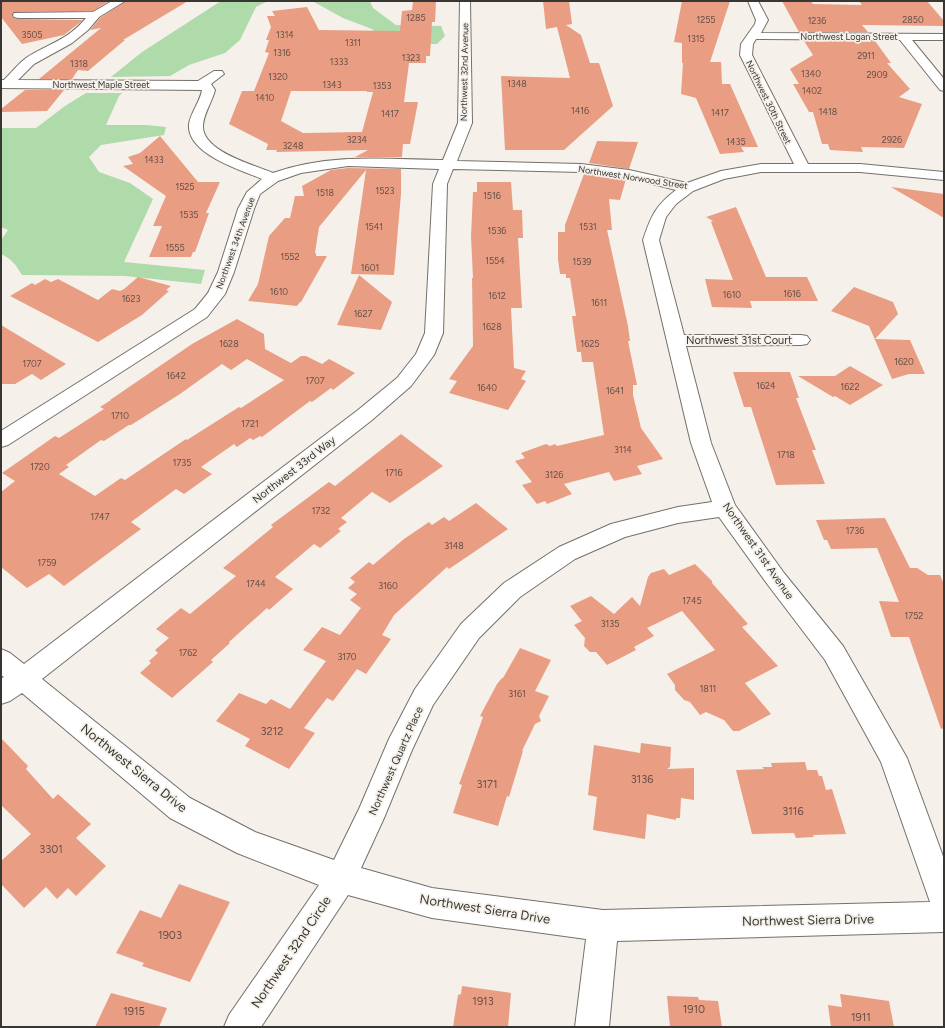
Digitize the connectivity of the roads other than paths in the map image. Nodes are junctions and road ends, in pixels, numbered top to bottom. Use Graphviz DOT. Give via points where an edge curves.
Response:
graph roads {
  1 [pos="120,1"];
  2 [pos="465,1"];
  3 [pos="753,1"];
  4 [pos="18,15"];
  5 [pos="95,15"];
  6 [pos="754,36"];
  7 [pos="902,37"];
  8 [pos="944,37"];
  9 [pos="218,74"];
  10 [pos="4,84"];
  11 [pos="202,85"];
  12 [pos="944,87"];
  13 [pos="448,165"];
  14 [pos="803,167"];
  15 [pos="944,176"];
  16 [pos="273,178"];
  17 [pos="688,188"];
  18 [pos="676,340"];
  19 [pos="801,340"];
  20 [pos="1,440"];
  21 [pos="726,508"];
  22 [pos="1,660"];
  23 [pos="12,686"];
  24 [pos="341,878"];
  25 [pos="944,900"];
  26 [pos="944,917"];
  27 [pos="603,926"];
  28 [pos="241,1027"];
  29 [pos="592,1027"];
  1 -- 5 [label="street"];
  2 -- 13 [label="street, Northwest 32nd Avenue" via="465,123"];
  3 -- 6 [label="street, Northwest 30th Street" via="762,20"];
  4 -- 5 [label="street"];
  5 -- 10 [label="street" via="76,35 30,61"];
  6 -- 7 [label="street, Northwest Logan Street"];
  6 -- 14 [label="street, Northwest 30th Street" via="747,44 746,55"];
  7 -- 8 [label="street, Northwest Logan Street"];
  7 -- 12 [label="street"];
  9 -- 11 [label="street"];
  10 -- 11 [label="street, Northwest Maple Street"];
  11 -- 16 [label="street" via="209,90 196,128 204,146"];
  13 -- 16 [label="street, Northwest Norwood Street" via="348,162 298,169"];
  13 -- 17 [label="street, Northwest Norwood Street" via="581,168 629,174"];
  13 -- 23 [label="street, Northwest 33rd Way" via="440,184 434,333 425,355 404,382 365,415"];
  14 -- 15 [label="street, Northwest Norwood Street" via="860,168"];
  14 -- 17 [label="street, Northwest Norwood Street" via="761,168 721,175"];
  16 -- 20 [label="street, Northwest 34th Avenue" via="254,192 226,272 216,294 201,313"];
  17 -- 18 [label="street, Northwest 31st Avenue" via="671,201 659,216 652,240"];
  18 -- 19 [label="street, Northwest 31st Court"];
  18 -- 21 [label="street, Northwest 31st Avenue" via="701,443"];
  21 -- 24 [label="street, Northwest Quartz Place" via="678,515 619,530 567,553 512,590 470,631 424,697"];
  21 -- 25 [label="street, Northwest 31st Avenue" via="776,579 834,654 894,758"];
  22 -- 23 [label="street, Northwest Sierra Drive"];
  23 -- 24 [label="street, Northwest Sierra Drive" via="180,808 247,843"];
  24 -- 27 [label="street, Northwest Sierra Drive" via="432,903"];
  24 -- 28 [label="street, Northwest 32nd Circle"];
  26 -- 27 [label="street, Northwest Sierra Drive"];
  27 -- 29 [label="street"];
}
